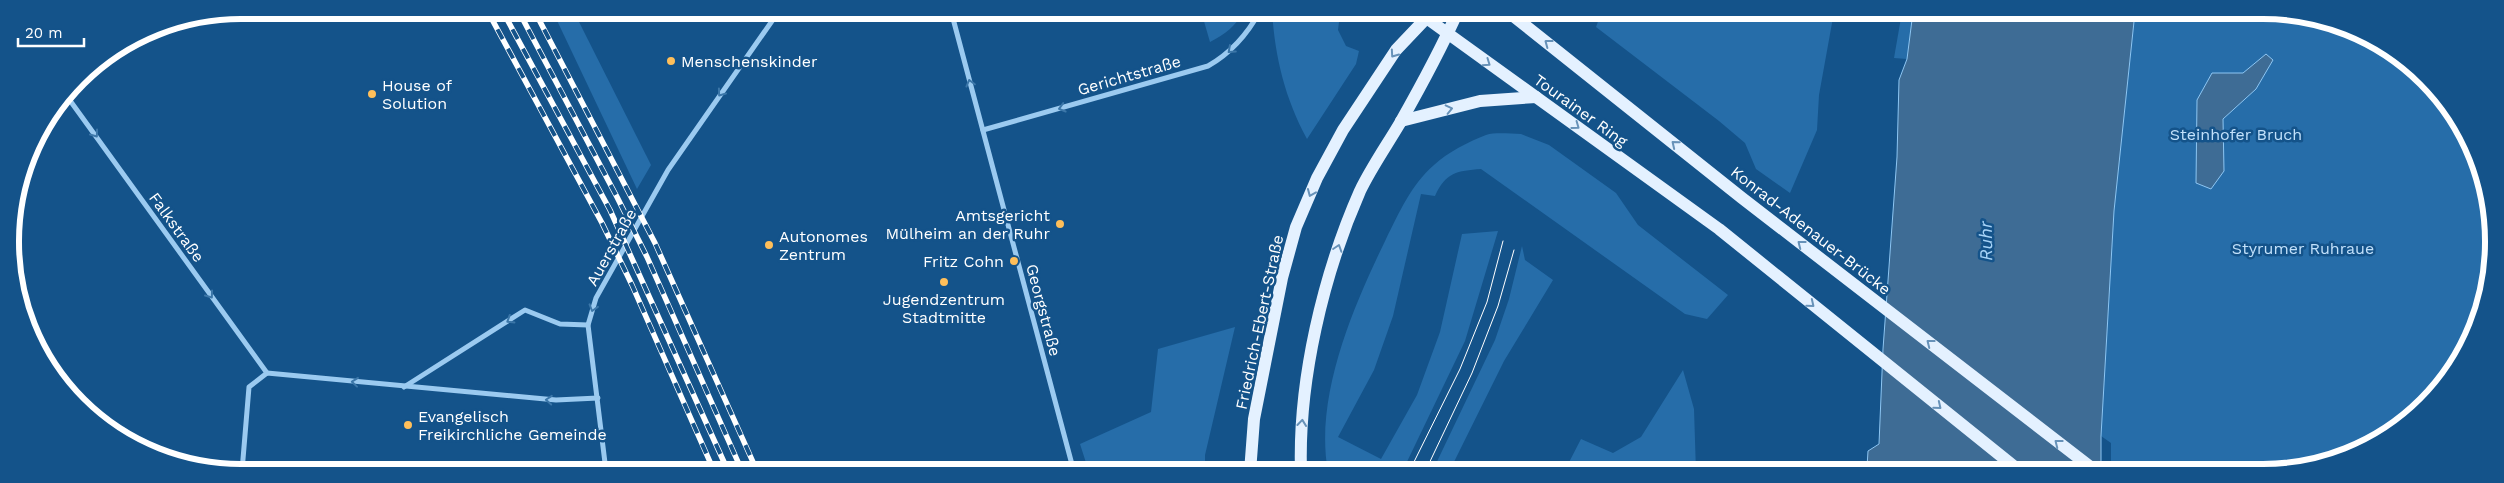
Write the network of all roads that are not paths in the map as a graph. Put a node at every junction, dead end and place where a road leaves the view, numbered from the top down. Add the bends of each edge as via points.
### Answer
1 (773, 19) edge
2 (953, 19) edge
3 (1254, 19) edge
4 (1424, 19) edge
5 (1434, 19) edge
6 (1455, 19) edge
7 (1517, 19) edge
8 (1448, 34) junction
9 (1536, 97) junction
10 (70, 100) edge
11 (1401, 121) junction
12 (983, 130) junction
13 (588, 325) junction
14 (267, 373) junction
15 (404, 387) junction
16 (598, 398) junction
17 (243, 464) edge
18 (605, 464) edge
19 (1072, 464) edge
20 (1251, 464) edge
21 (1301, 464) edge
22 (2011, 464) edge
23 (2087, 464) edge

1 -> 13 street, Auerstraße via 668,170 596,298
12 -> 2 street, Georgstraße
3 -> 12 street, Gerichtstraße via 1236,45 1208,66
4 -> 20 main road, Friedrich-Ebert-Straße via 1396,50 1343,130 1296,227 1282,278 1254,418
5 - 8 main road, Tourainer Ring
6 - 8 main road
23 -> 7 main road, Konrad-Adenauer-Brücke via 1742,198
8 -> 9 main road, Tourainer Ring
8 - 11 main road
11 -> 9 main road via 1480,101
9 -> 22 main road, Tourainer Ring via 1719,229
10 -> 14 street, Falkstraße
21 -> 11 main road via 1305,395 1323,294 1361,190
12 - 19 street, Georgstraße
13 -> 15 street via 560,324 525,310
13 - 16 street
15 -> 14 street
14 - 17 street via 249,387
16 -> 15 street via 556,400
16 - 18 street

